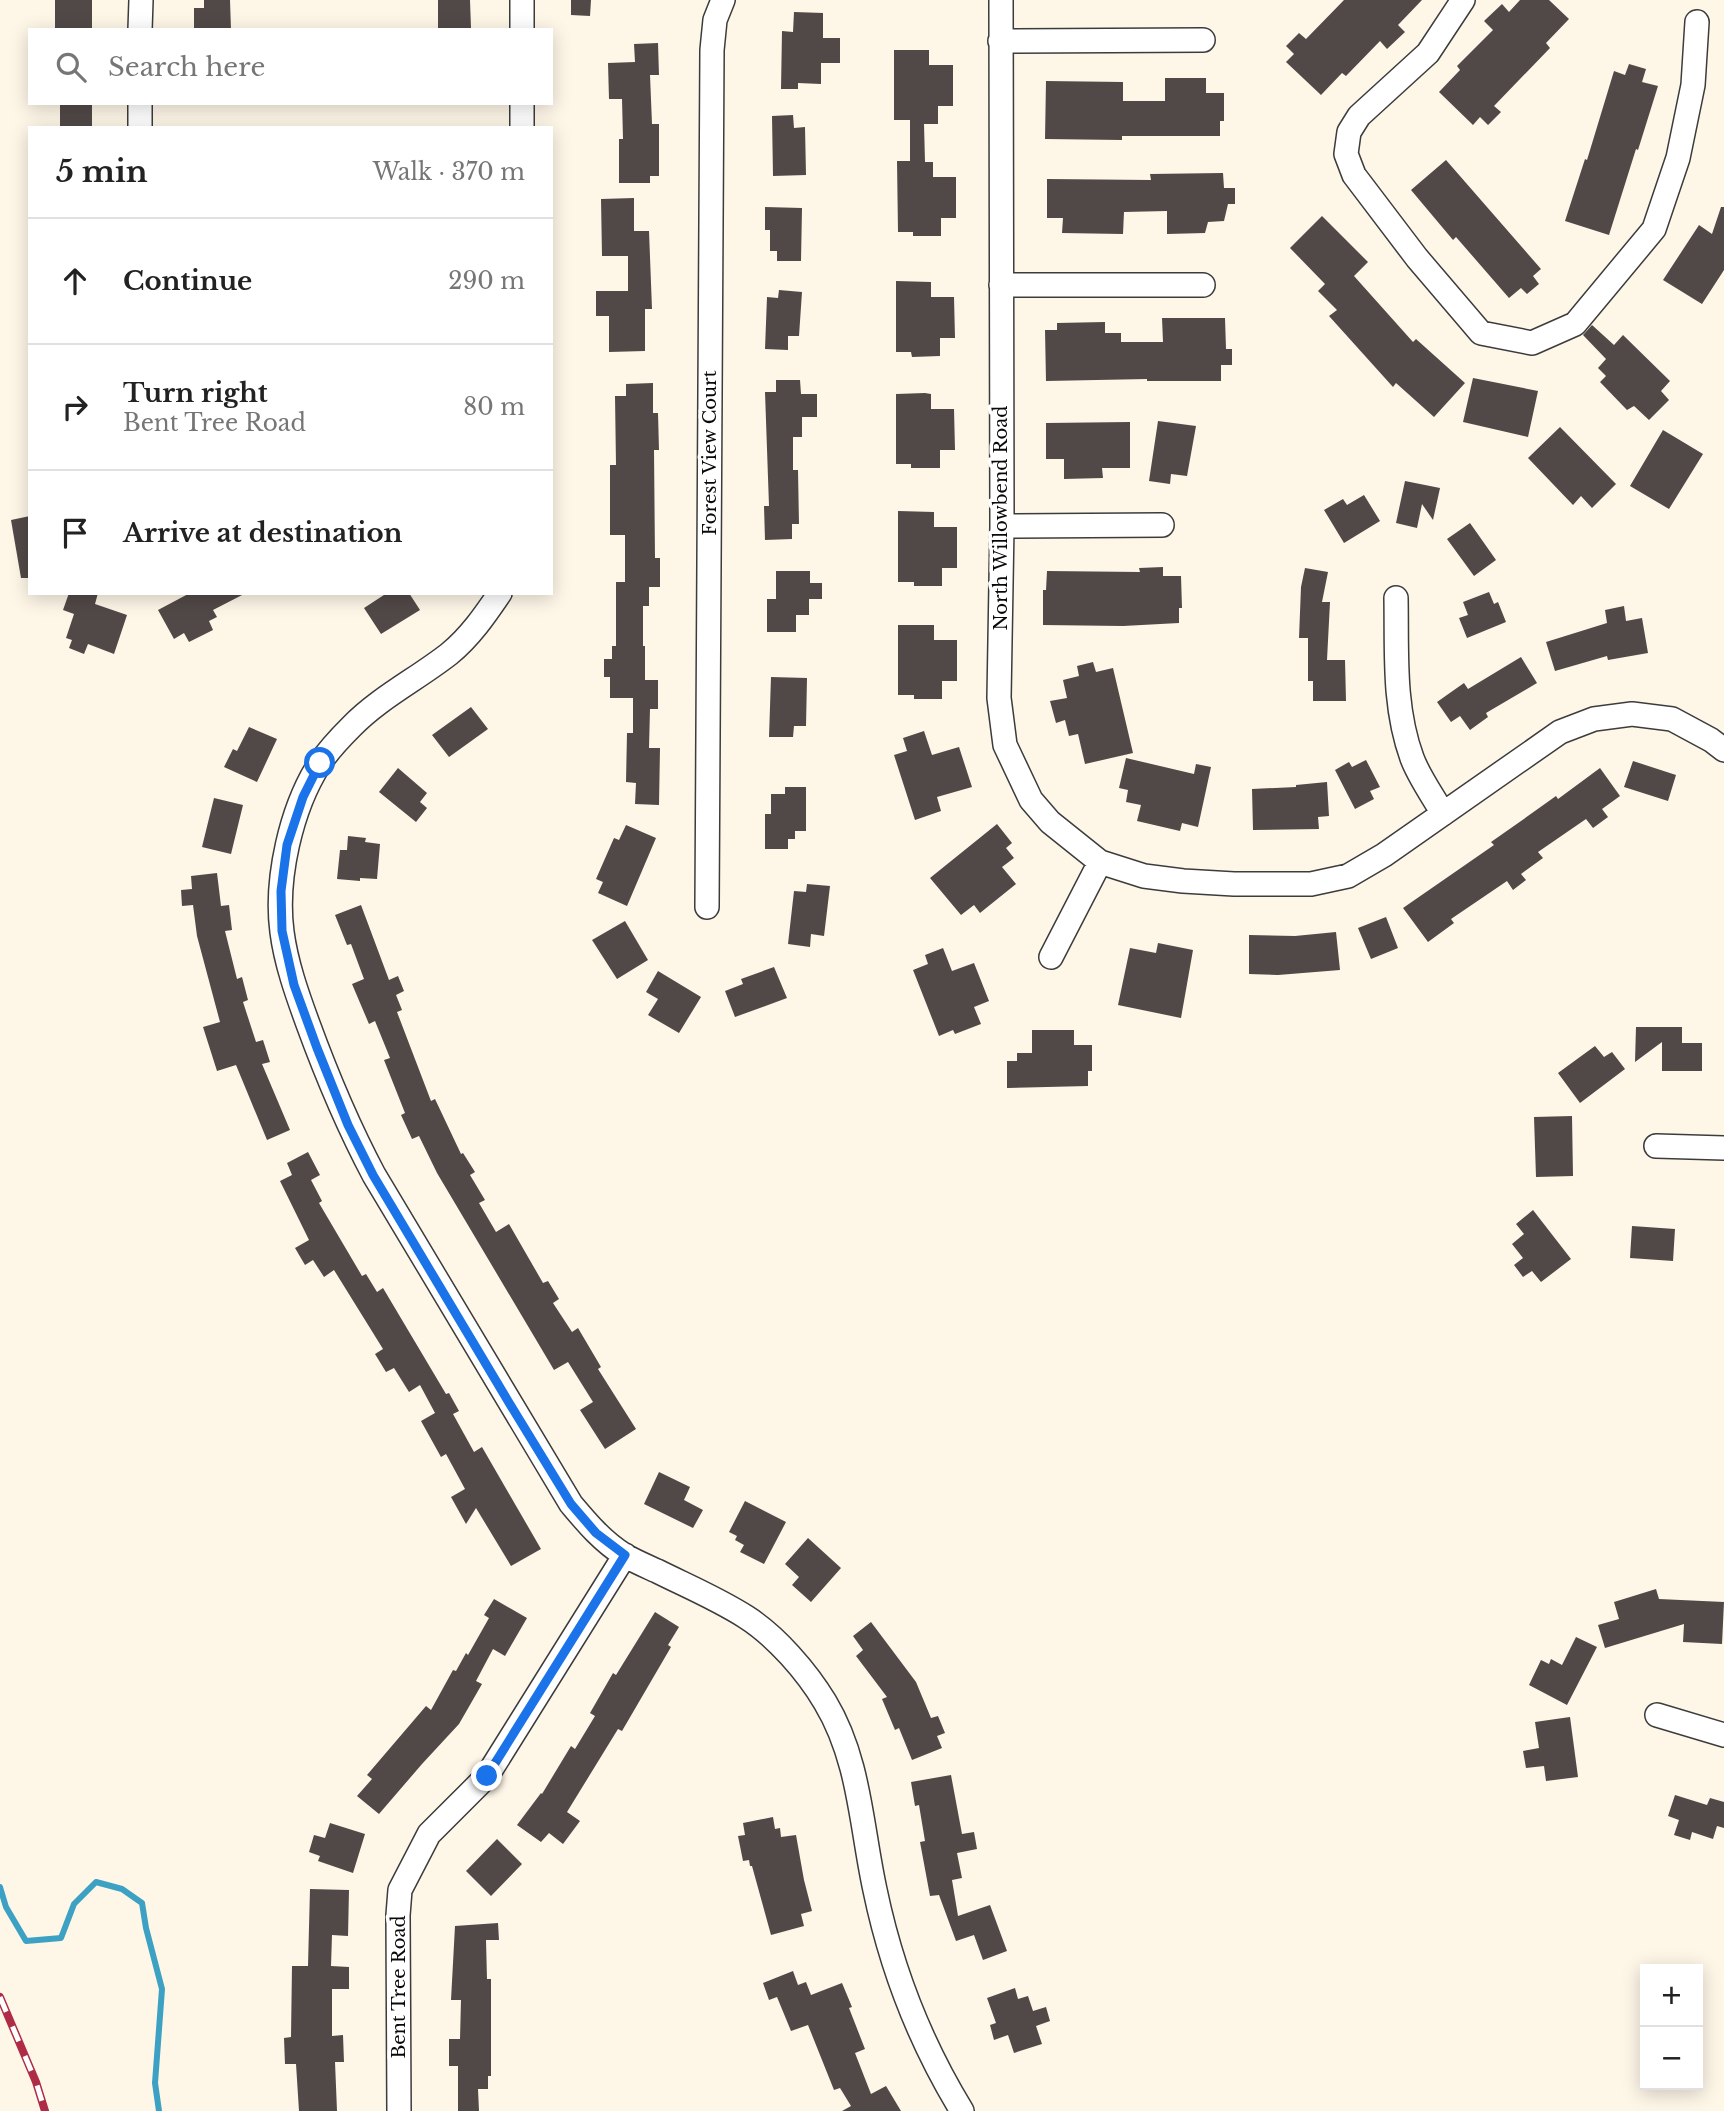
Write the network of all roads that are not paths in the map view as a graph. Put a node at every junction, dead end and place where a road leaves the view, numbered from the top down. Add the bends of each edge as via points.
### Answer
1 (141, 0) edge
2 (522, 0) edge
3 (723, 0) edge
4 (1000, 0) edge
5 (1463, 0) edge
6 (1697, 22) dead end
7 (141, 28) edge
8 (522, 28) edge
9 (1203, 40) dead end
10 (1000, 41) junction
11 (140, 105) edge
12 (522, 105) edge
13 (140, 126) edge
14 (522, 126) edge
15 (1001, 285) junction
16 (1203, 285) dead end
17 (1162, 525) dead end
18 (1002, 526) junction
19 (499, 595) edge
20 (1396, 598) dead end
21 (1724, 750) edge
22 (1443, 814) junction
23 (1100, 862) junction
24 (707, 907) dead end
25 (1051, 957) dead end
26 (1656, 1146) dead end
27 (1724, 1149) edge
28 (625, 1555) junction
29 (1657, 1715) dead end
30 (1724, 1735) edge
31 (399, 2111) edge
32 (962, 2111) edge

1 - 7 street
2 - 8 street
3 - 24 street, Forest View Court via 715,20 712,50
4 - 10 street, North Willowbend Road
5 - 6 street via 1428,53 1359,116 1349,132 1346,154 1354,175 1481,333 1532,343 1575,324 1654,229 1681,146 1693,85
9 - 10 street
10 - 15 street, North Willowbend Road
11 - 13 street
12 - 14 street
15 - 16 street
15 - 18 street, North Willowbend Road
17 - 18 street
18 - 23 street, North Willowbend Road via 999,698 1005,745 1031,800 1050,822
19 - 28 street via 450,653 352,726 320,763 287,845 282,931 294,985 317,1048 373,1175 571,1504 596,1533
20 - 22 street via 1397,695 1403,730 1413,760
21 - 22 street, North Willowbend Road via 1672,719 1632,714 1594,719 1560,732
22 - 23 street, North Willowbend Road via 1348,876 1311,884 1183,881 1144,876
23 - 25 street
26 - 27 street
28 - 31 street, Bent Tree Road via 487,1776 429,1833 400,1891
28 - 32 street via 749,1619 793,1658 826,1703 848,1752 859,1793 875,1891 901,1986 942,2079
29 - 30 street

